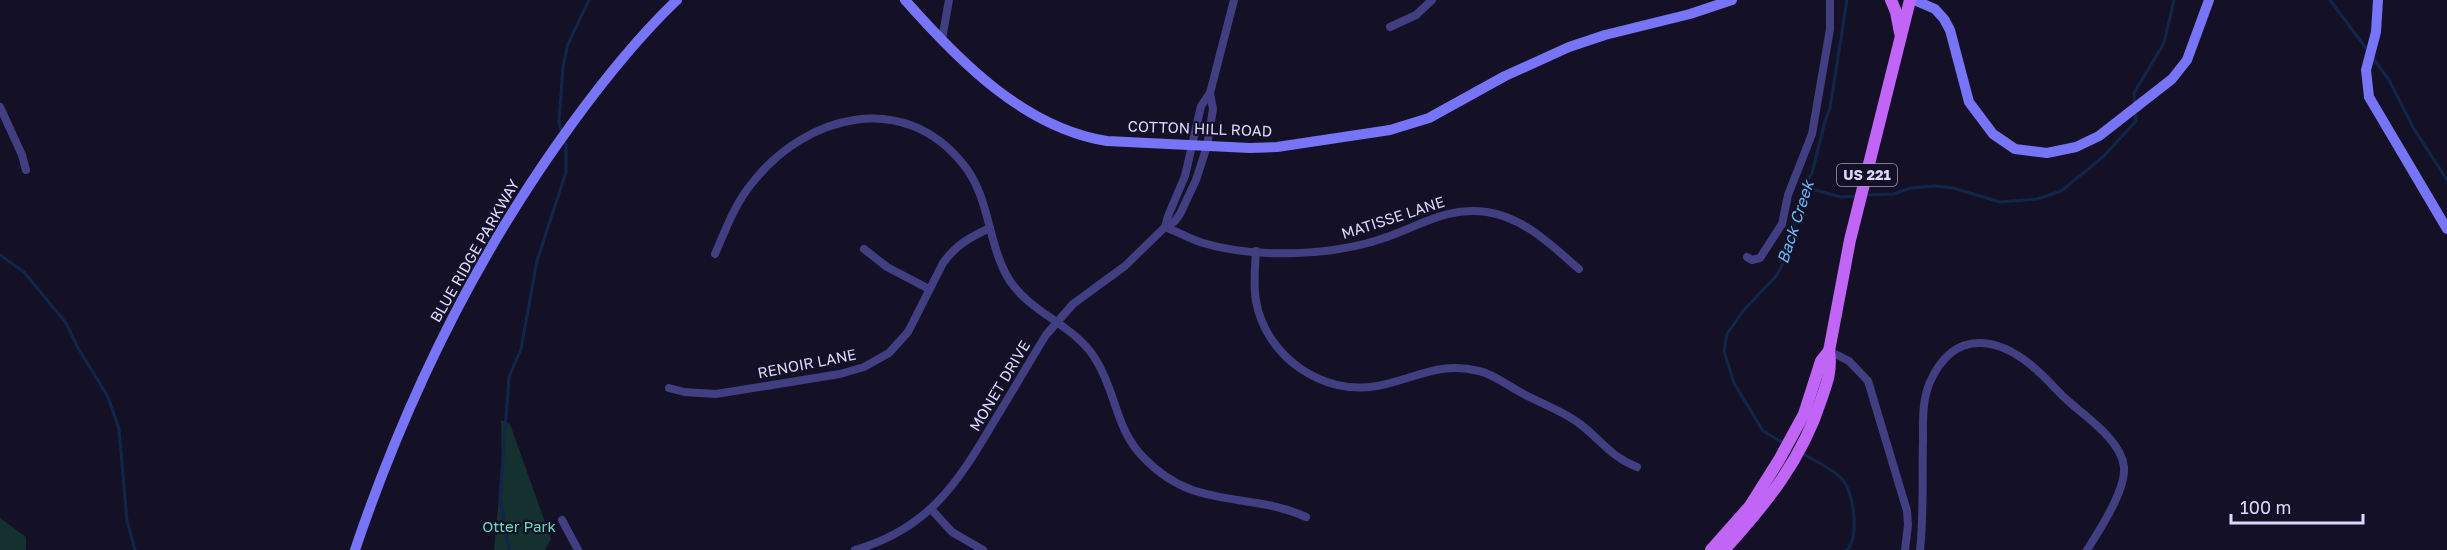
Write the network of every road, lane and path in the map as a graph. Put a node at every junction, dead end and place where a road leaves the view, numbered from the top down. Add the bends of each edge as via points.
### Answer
1 (677, 0) edge
2 (905, 0) edge
3 (949, 0) edge
4 (1234, 0) edge
5 (1432, 0) edge
6 (1732, 0) edge
7 (1830, 0) edge
8 (1891, 0) edge
9 (1912, 0) edge
10 (2209, 0) edge
11 (2378, 0) edge
12 (1390, 27) dead end
13 (942, 39) junction
14 (1901, 40) junction
15 (1210, 93) junction
16 (0, 107) edge
17 (1191, 146) junction
18 (1207, 146) junction
19 (26, 170) dead end
20 (1165, 227) junction
21 (990, 228) junction
22 (2447, 229) edge
23 (864, 249) dead end
24 (1256, 251) junction
25 (715, 254) dead end
26 (1747, 257) dead end
27 (1579, 269) dead end
28 (929, 289) junction
29 (1057, 320) junction
30 (1829, 351) junction
31 (1824, 371) junction
32 (669, 388) dead end
33 (1637, 467) dead end
34 (931, 508) junction
35 (1306, 517) dead end
36 (562, 520) dead end
37 (355, 550) edge
38 (578, 550) edge
39 (855, 550) edge
40 (983, 550) edge
41 (1711, 550) edge
42 (1724, 550) edge
43 (1905, 550) edge
44 (1920, 550) edge
45 (2087, 550) edge

1 - 37 street, BLUE RIDGE PARKWAY via 596,91 507,219 414,396
2 - 13 street, COTTON HILL ROAD
3 - 13 street
4 - 15 street, MONET DRIVE
5 - 12 street via 1416,15
6 - 18 street, COTTON HILL ROAD via 1569,47 1410,125 1277,147
7 - 26 street via 1830,29 1812,134 1788,195 1780,228 1760,258
8 - 14 main road
9 - 10 street via 1935,9 1944,19 1969,102 1993,134 2015,149 2047,153 2076,147 2099,136 2172,79 2190,52
9 - 14 main road, US 221
11 - 22 street via 2376,32 2366,70 2369,97
13 - 17 street, COTTON HILL ROAD via 985,79 1060,129 1107,141
14 - 30 main road, US 221 via 1850,240
15 - 17 street, MONET DRIVE via 1201,106
15 - 18 street, MONET DRIVE via 1214,109
16 - 19 street
17 - 18 street, COTTON HILL ROAD
17 - 20 street, MONET DRIVE via 1185,176
18 - 20 street, MONET DRIVE via 1188,198 1174,222
20 - 24 street, MATISSE LANE via 1205,244
20 - 29 street, MONET DRIVE via 1125,266
21 - 25 street via 973,178 953,153 938,140 910,126 865,118 817,129 772,162 741,199
21 - 28 street, RENOIR LANE via 950,252
21 - 29 street via 1010,280 1029,301
23 - 28 street
24 - 27 street, MATISSE LANE via 1345,248 1388,237 1437,216 1472,211 1520,223
24 - 33 street via 1255,288 1265,328 1282,353 1306,372 1335,384 1363,387 1434,369 1482,371 1572,418 1613,455
28 - 32 street, RENOIR LANE via 899,343 864,367 716,394
29 - 34 street, MONET DRIVE via 968,466
29 - 35 street via 1096,359 1122,428 1156,470 1203,495 1274,505
30 - 31 main road, US 221 via 1821,361
30 - 43 street via 1850,361 1868,381 1907,511
31 - 41 main road, US 221 via 1779,460 1750,506
31 - 42 main road, US 221 via 1814,422 1791,468 1765,505
34 - 39 street, MONET DRIVE via 898,532
34 - 40 street via 952,532
36 - 38 street
44 - 45 street via 1927,390 1949,353 1974,342 1997,346 2023,358 2117,450 2124,476

